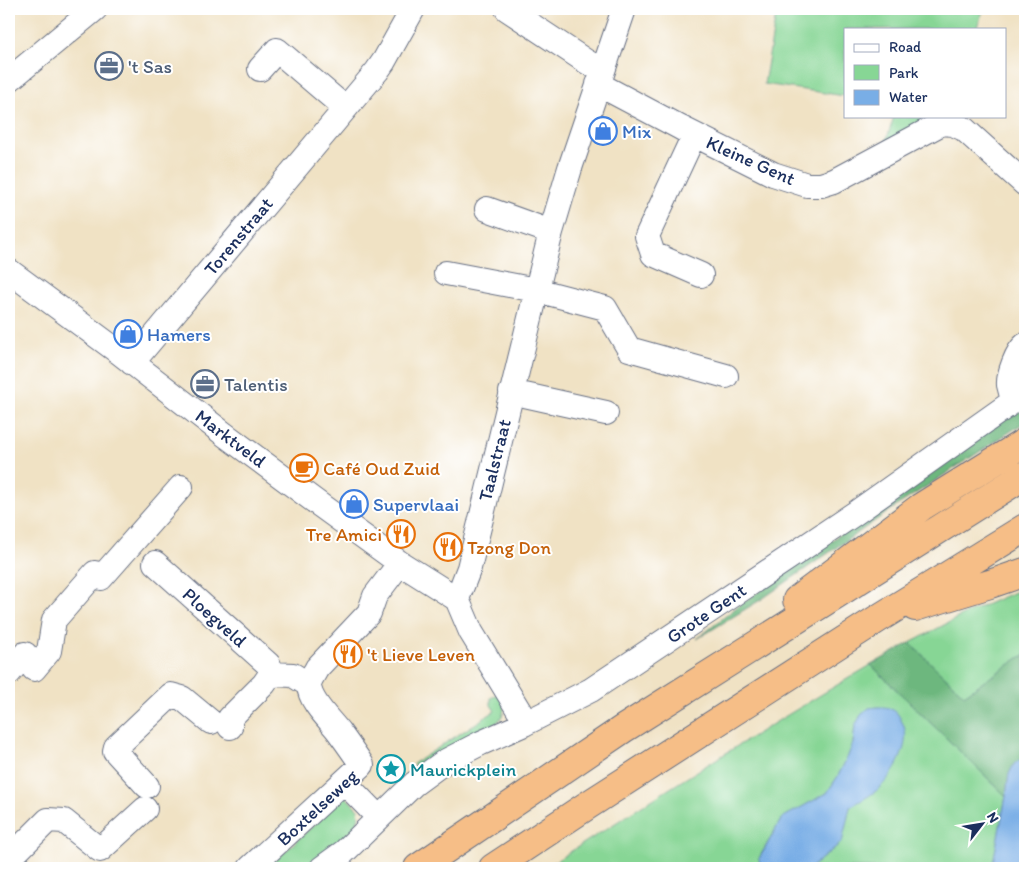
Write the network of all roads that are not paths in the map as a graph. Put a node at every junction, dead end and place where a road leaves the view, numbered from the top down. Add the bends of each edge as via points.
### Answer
1 (96, 9) edge
2 (413, 9) edge
3 (507, 9) edge
4 (624, 9) edge
5 (260, 69) dead end
6 (600, 78) junction
7 (9, 80) edge
8 (345, 108) junction
9 (943, 120) edge
10 (694, 134) junction
11 (1025, 184) edge
12 (486, 210) dead end
13 (551, 232) junction
14 (9, 271) edge
15 (446, 273) dead end
16 (701, 275) dead end
17 (536, 290) junction
18 (1025, 345) edge
19 (132, 363) junction
20 (726, 376) dead end
21 (511, 392) junction
22 (1020, 397) edge
23 (606, 413) dead end
24 (1025, 442) edge
25 (1025, 475) edge
26 (181, 487) dead end
27 (1025, 528) edge
28 (400, 562) junction
29 (155, 563) dead end
30 (1025, 572) edge
31 (458, 599) junction
32 (879, 618) junction
33 (9, 673) edge
34 (271, 674) junction
35 (309, 685) junction
36 (524, 724) junction
37 (623, 729) junction
38 (344, 782) junction
39 (379, 818) junction
40 (9, 859) edge
41 (250, 868) edge
42 (322, 868) edge
43 (418, 868) edge
44 (493, 868) edge

1 - 7 street
2 - 8 street, Torenstraat via 384,62
3 - 6 street, Kleine Gent via 586,62
4 - 6 street, Taalstraat
5 - 8 street via 277,50
6 - 10 street, Kleine Gent
6 - 13 street, Taalstraat
8 - 19 street, Torenstraat
9 - 10 street, Kleine Gent via 820,185 773,174
9 - 11 street, Kleine Gent via 964,129
10 - 16 street, Kleine Gent via 646,236 653,254
12 - 13 street
13 - 17 street, Taalstraat
14 - 19 street, Marktveld
15 - 17 street
17 - 20 street via 605,308 629,350
17 - 21 street, Taalstraat
18 - 22 street via 1013,364 1009,383
19 - 28 street, Marktveld
21 - 23 street
21 - 31 street, Taalstraat
22 - 36 street, Grote Gent via 854,514 591,690
24 - 37 highway via 921,507
25 - 37 highway
26 - 33 street via 101,578 95,573 54,620 49,651
27 - 32 highway
28 - 31 street, Marktveld
28 - 35 street via 375,596 369,613 317,668
29 - 34 street, Ploegveld via 269,665
30 - 32 highway
31 - 36 street via 471,632
32 - 44 highway
34 - 35 street via 293,675
34 - 40 street via 230,718 220,724 182,698 171,695 116,747 115,751 146,798 100,850 64,821 48,820
35 - 38 street, Boxtelseweg via 315,703 362,765
36 - 39 street, Grote Gent via 444,762 414,784
37 - 43 highway
38 - 39 street
38 - 41 street, Boxtelseweg
39 - 42 street

